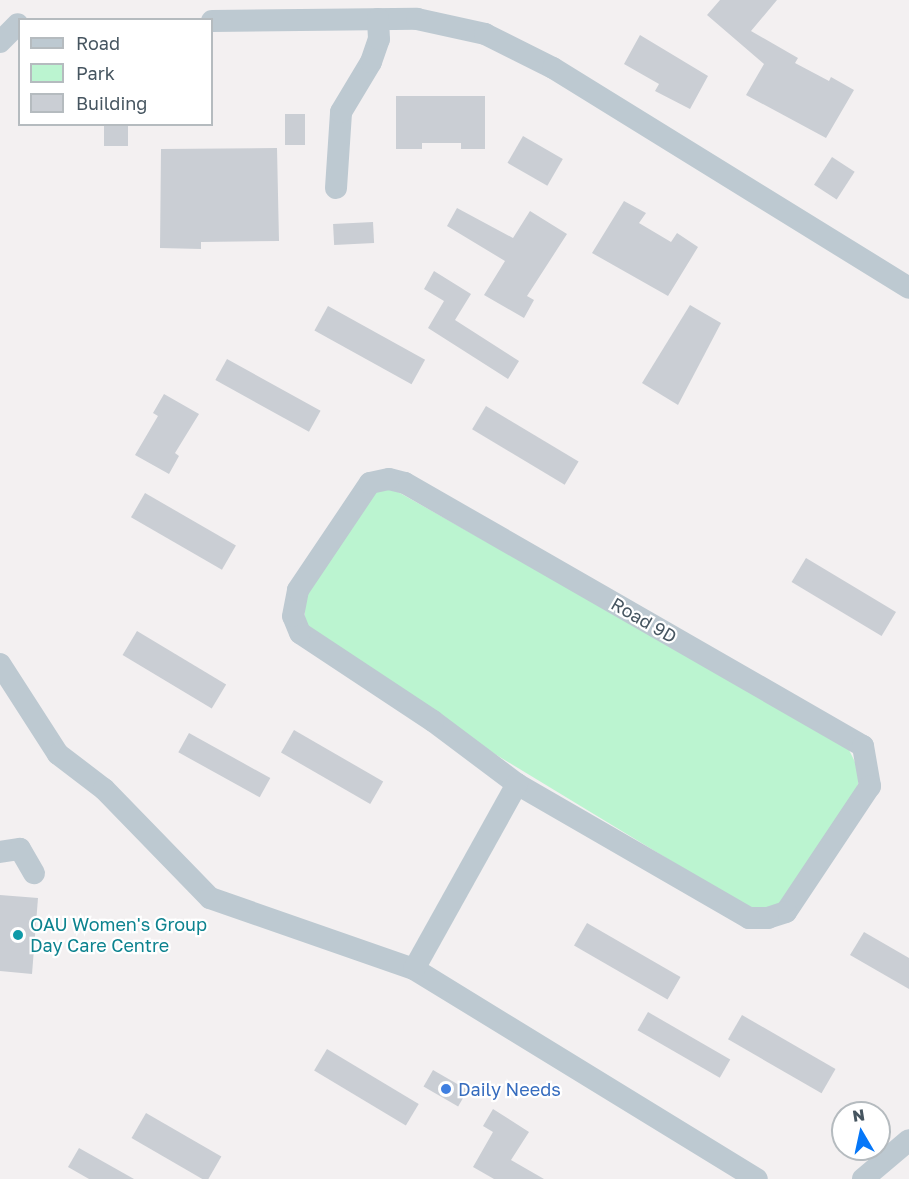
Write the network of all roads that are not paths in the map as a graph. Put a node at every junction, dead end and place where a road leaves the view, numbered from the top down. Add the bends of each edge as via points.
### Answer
1 (378, 19) junction
2 (213, 21) edge
3 (12, 28) edge
4 (0, 42) edge
5 (336, 188) dead end
6 (909, 288) edge
7 (0, 664) edge
8 (518, 784) junction
9 (0, 852) edge
10 (34, 873) dead end
11 (414, 969) junction
12 (909, 1140) edge
13 (758, 1179) edge
14 (863, 1179) edge

1 - 2 street
1 - 5 street via 379,39 371,62 341,112
1 - 6 street via 417,19 484,34 553,68
3 - 4 street
7 - 11 street via 58,754 104,789 210,898
8 - 8 street, Road 9D via 433,721 300,633 293,616 298,590 369,483 389,479 405,483 863,746 870,786 786,912 749,918
8 - 11 street
9 - 10 street via 20,849
11 - 13 street
12 - 14 street

